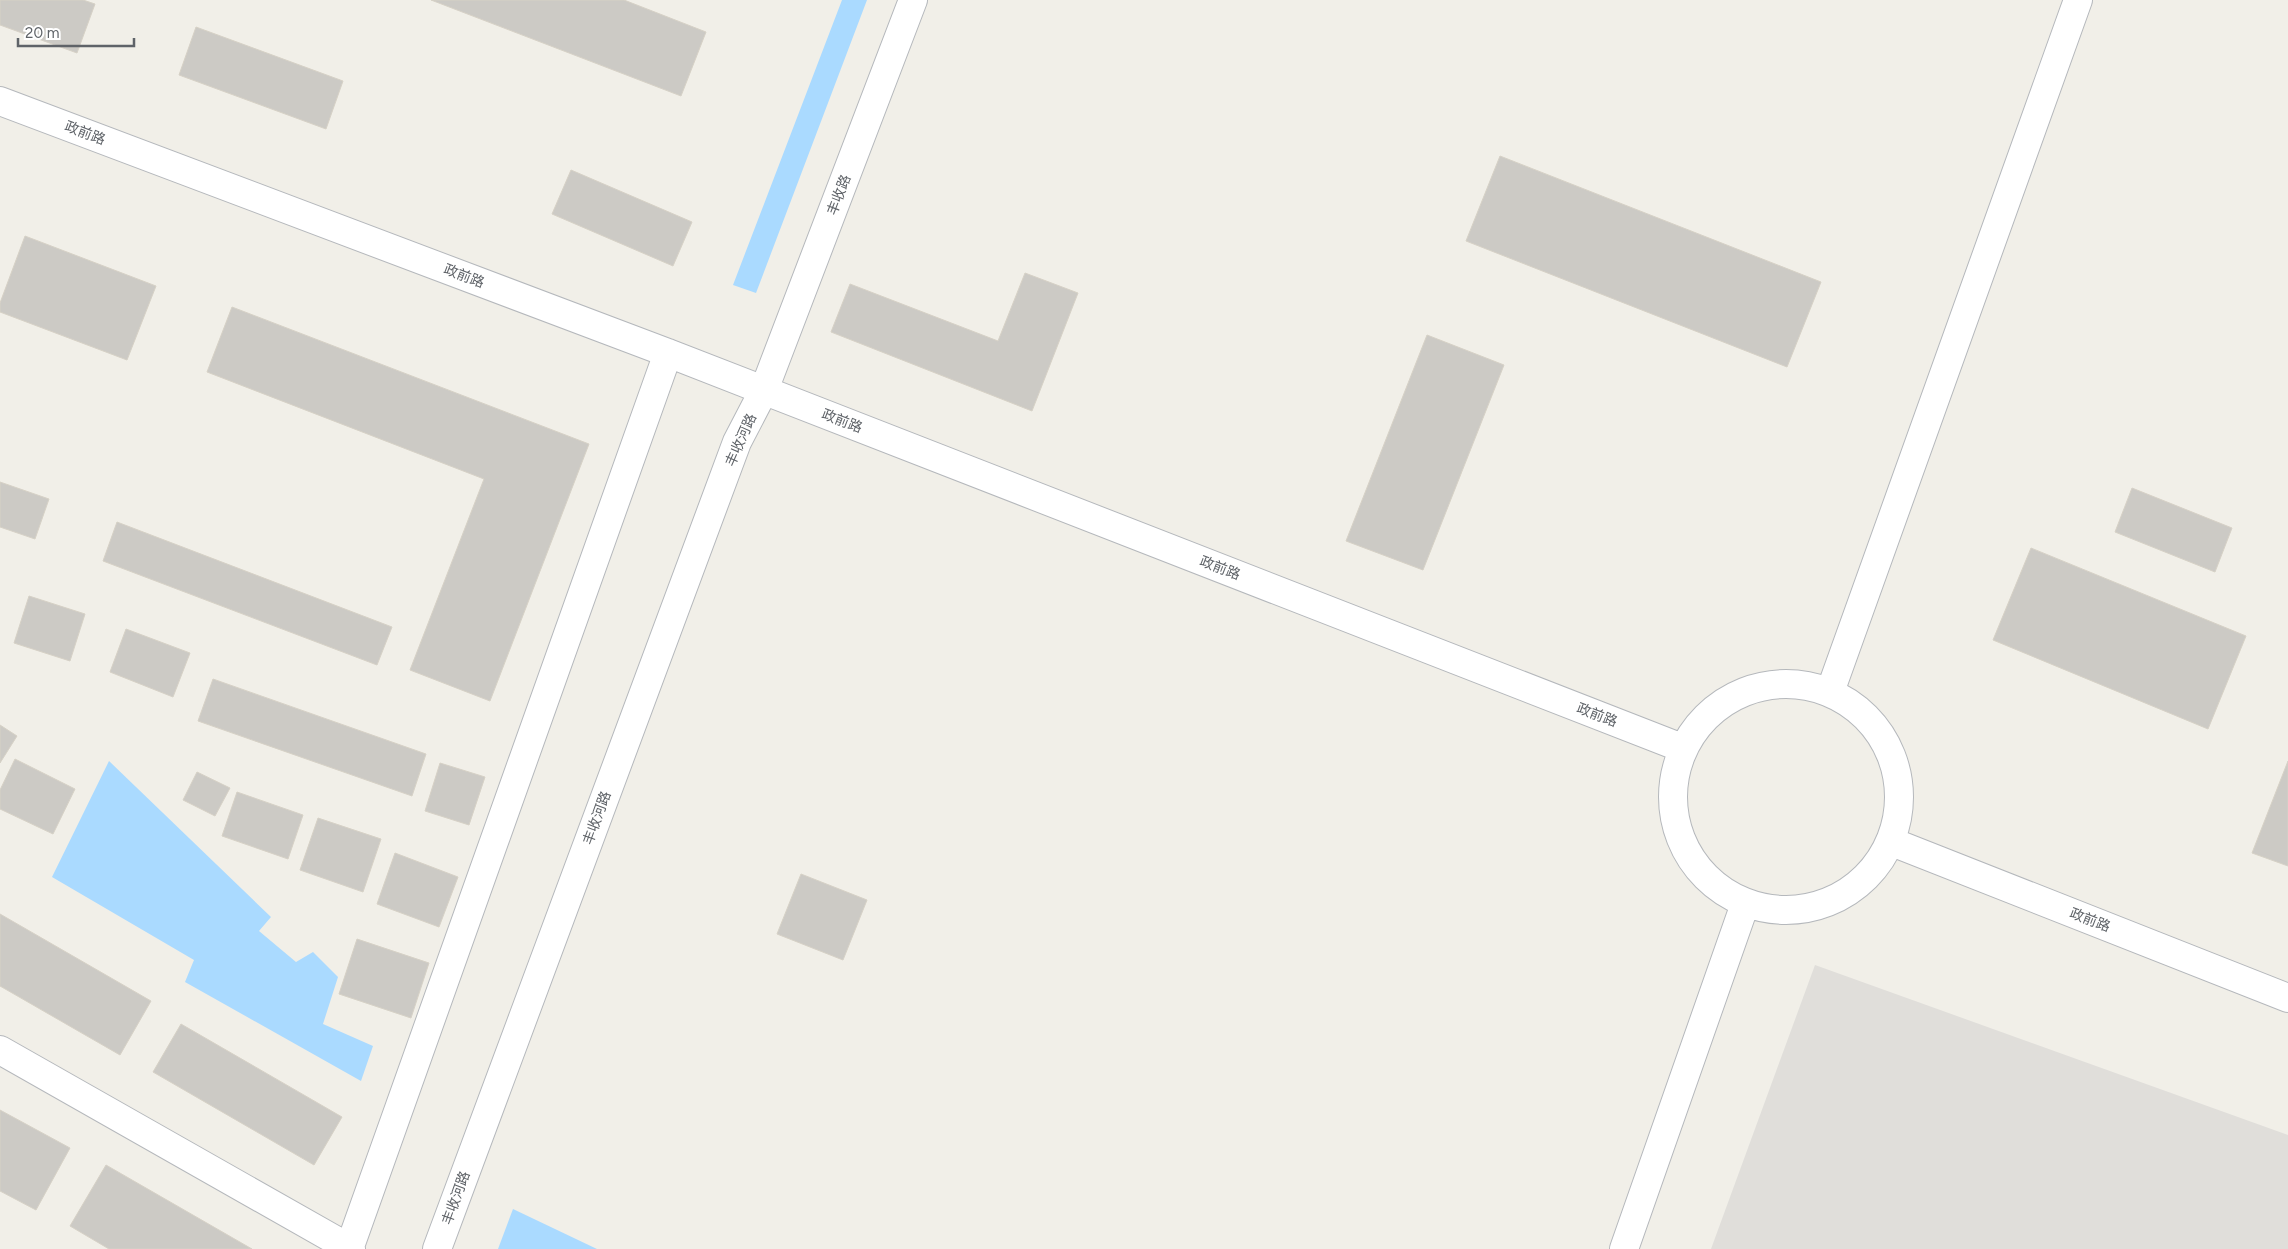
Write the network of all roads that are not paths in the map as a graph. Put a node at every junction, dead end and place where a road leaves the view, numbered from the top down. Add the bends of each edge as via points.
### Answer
1 (913, 0) edge
2 (2078, 0) edge
3 (0, 101) edge
4 (668, 353) junction
5 (764, 390) junction
6 (1830, 692) junction
7 (1682, 748) junction
8 (1892, 842) junction
9 (1745, 904) junction
10 (2288, 998) edge
11 (0, 1050) edge
12 (350, 1249) edge
13 (437, 1249) edge
14 (1624, 1249) edge

1 - 5 street, 丰收路
2 - 6 street
3 - 4 street, 政前路
4 - 5 street, 政前路
4 - 12 street
5 - 7 street, 政前路
5 - 13 street, 丰收河路 via 737,442
6 - 7 street via 1787,683 1745,691 1707,713
6 - 8 street via 1867,717 1892,754 1901,798
7 - 9 street via 1671,794 1679,840 1706,879
8 - 9 street via 1868,878 1831,902 1788,912
8 - 10 street, 政前路
9 - 14 street
11 - 12 street

